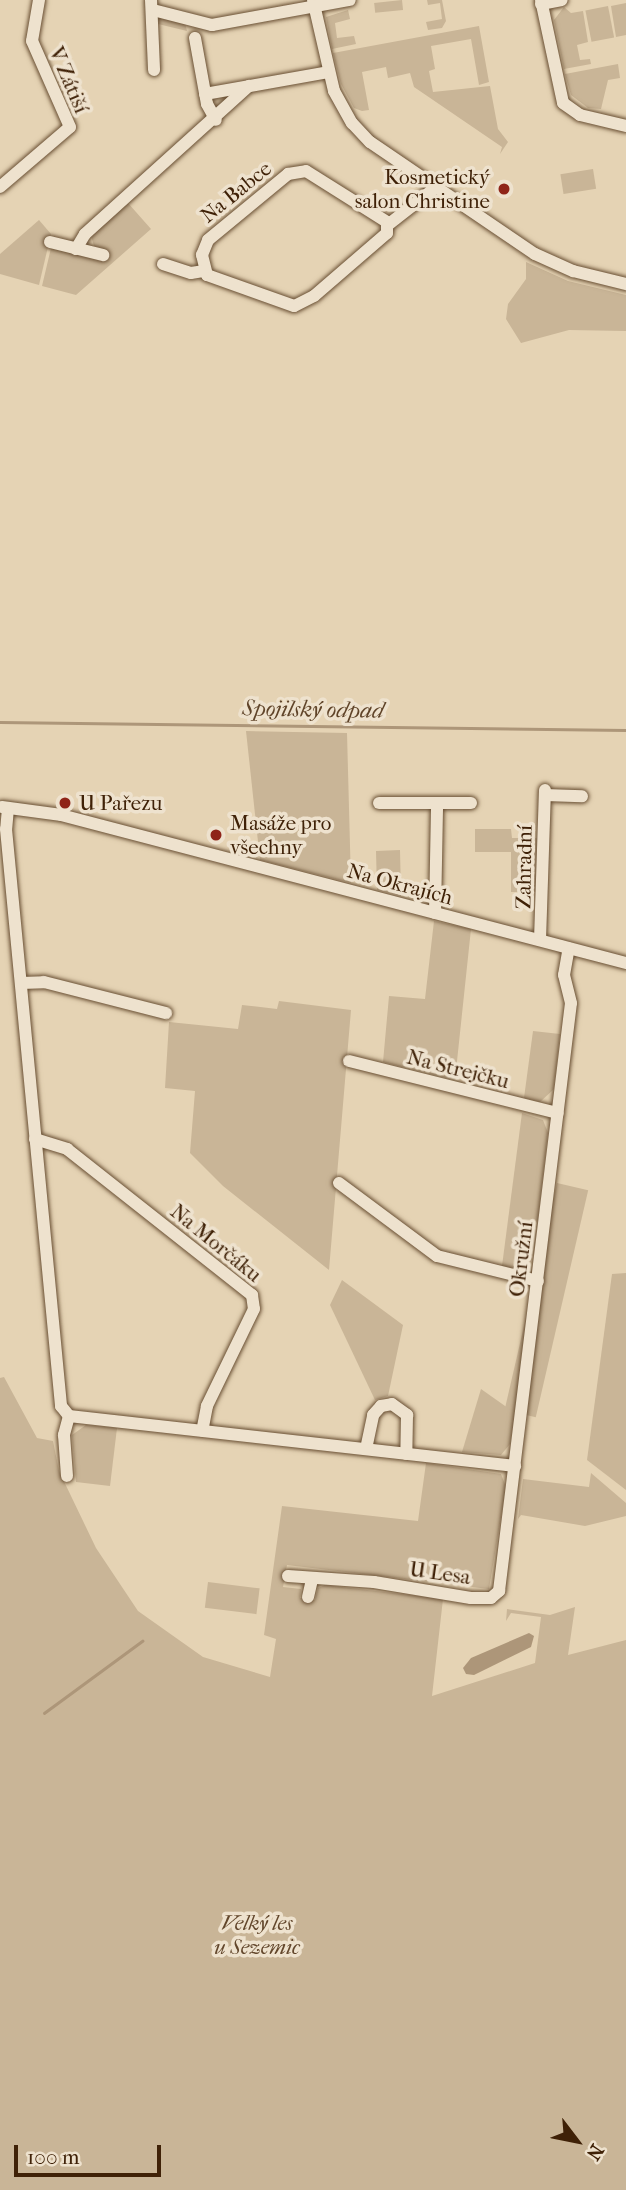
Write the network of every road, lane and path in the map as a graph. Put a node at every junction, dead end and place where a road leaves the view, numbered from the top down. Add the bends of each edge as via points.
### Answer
1 (39, 0) edge
2 (350, 0) edge
3 (562, 0) edge
4 (541, 2) edge
5 (314, 4) edge
6 (152, 5) edge
7 (195, 38) dead end
8 (154, 70) dead end
9 (328, 72) junction
10 (249, 86) junction
11 (205, 94) junction
12 (216, 120) junction
13 (626, 126) edge
14 (0, 187) edge
15 (435, 187) junction
16 (389, 224) junction
17 (50, 242) dead end
18 (76, 249) junction
19 (103, 255) dead end
20 (163, 264) dead end
21 (204, 271) junction
22 (626, 284) edge
23 (582, 796) dead end
24 (379, 803) dead end
25 (471, 803) dead end
26 (437, 804) junction
27 (4, 807) edge
28 (435, 912) junction
29 (540, 940) junction
30 (569, 948) junction
31 (626, 963) edge
32 (21, 983) junction
33 (166, 1013) dead end
34 (349, 1061) dead end
35 (558, 1113) junction
36 (35, 1139) junction
37 (340, 1183) dead end
38 (538, 1281) junction
39 (69, 1416) junction
40 (202, 1431) junction
41 (366, 1449) junction
42 (406, 1454) junction
43 (516, 1466) junction
44 (68, 1476) dead end
45 (288, 1576) dead end
46 (312, 1579) junction
47 (309, 1597) dead end

1 - 14 street, V Zátiší via 32,41 70,127
2 - 5 street
3 - 4 street
4 - 13 street via 564,103 580,115
5 - 6 street via 212,26
5 - 9 street
6 - 8 street
7 - 11 street
9 - 10 street
9 - 15 street via 339,102 360,132
10 - 11 street
10 - 12 street
11 - 12 street
12 - 18 street via 85,234
15 - 16 street
15 - 22 street via 547,260
16 - 21 street via 384,236 314,296 294,306 217,282
16 - 21 street, Na Babce via 319,176 295,172 208,240 203,250
17 - 18 street
18 - 19 street
20 - 21 street via 191,273
23 - 29 street, Zahradní via 545,793
24 - 26 street
25 - 26 street
26 - 28 street
27 - 28 street, Na Okrajích via 61,816
27 - 32 street
28 - 29 street, Na Okrajích
29 - 30 street, Na Okrajích
30 - 31 street, Na Okrajích
30 - 35 street, Okružní via 565,975 571,1003
32 - 33 street via 44,982
32 - 36 street
34 - 35 street, Na Strejčku
35 - 38 street, Okružní
36 - 39 street via 61,1406
36 - 40 street, Na Morčáku via 67,1149 252,1295 254,1309 207,1406
37 - 38 street via 438,1256
38 - 43 street, Okružní
39 - 40 street
39 - 44 street via 64,1435
40 - 41 street
41 - 42 street
41 - 42 street via 373,1415 381,1406 392,1404 407,1415
42 - 43 street
43 - 46 street, U Lesa via 512,1518 501,1586 495,1597 438,1594 330,1577
45 - 46 street, U Lesa
46 - 47 street

